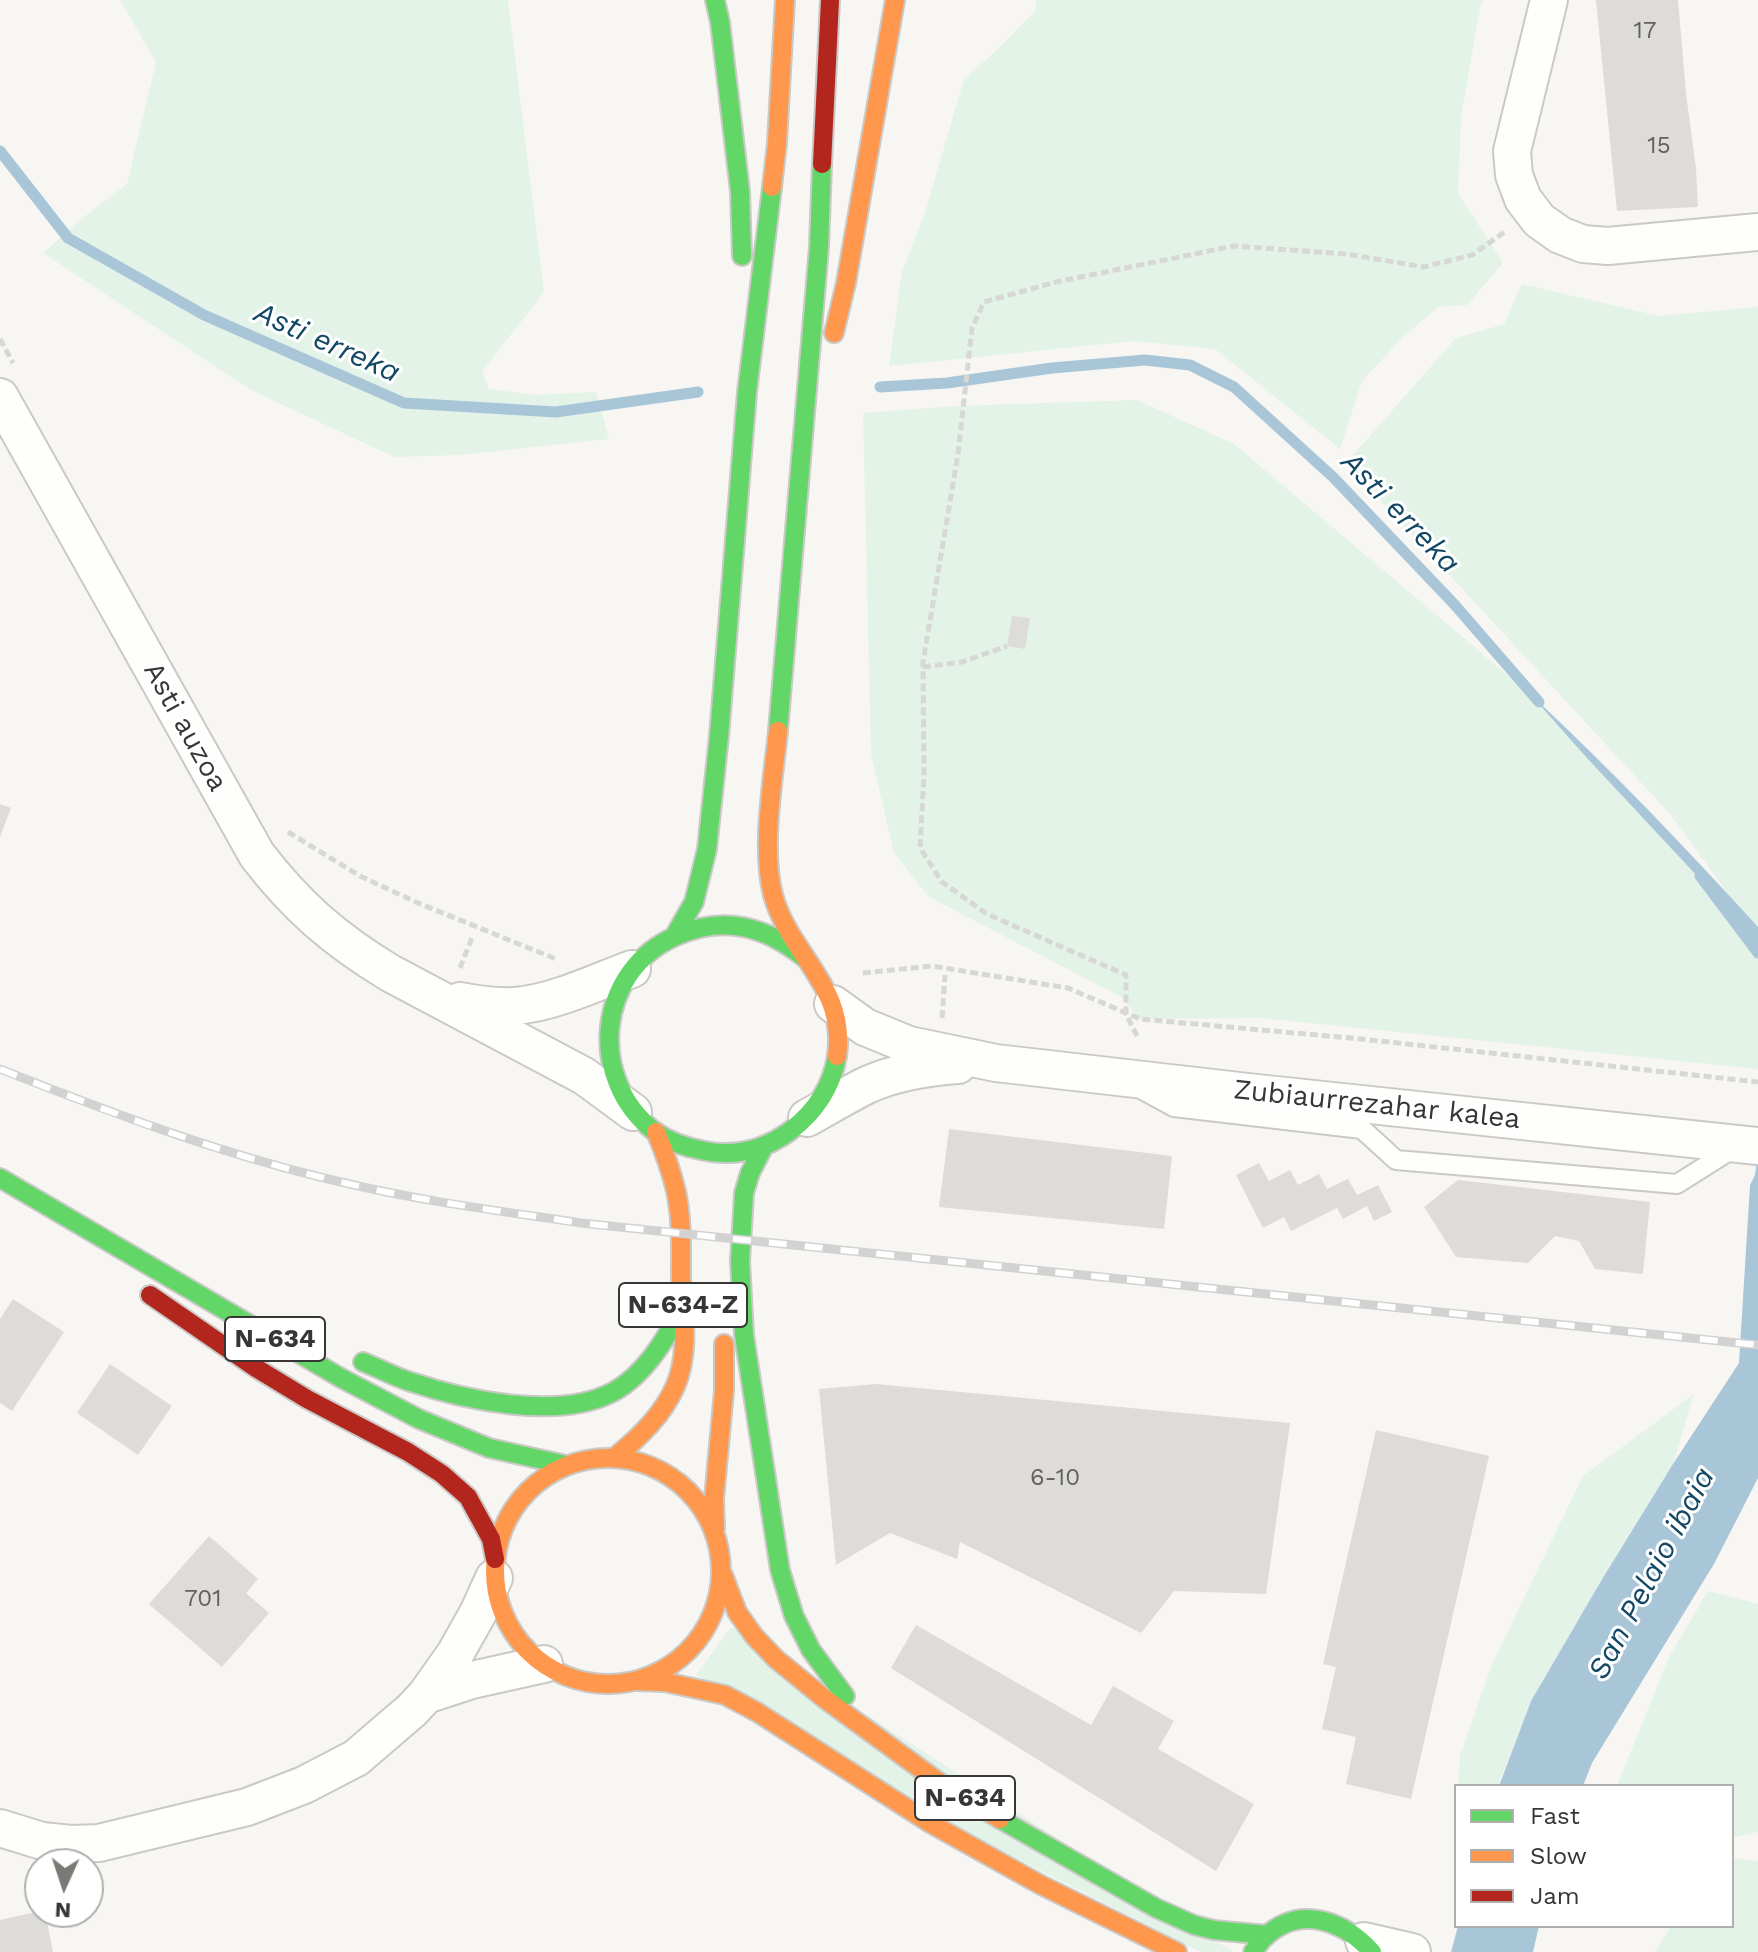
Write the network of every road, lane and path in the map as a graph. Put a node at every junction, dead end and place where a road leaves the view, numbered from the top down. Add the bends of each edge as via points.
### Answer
1 (715, 0) edge
2 (785, 0) edge
3 (830, 0) edge
4 (1549, 0) edge
5 (896, 3) edge
6 (814, 29) dead end
7 (826, 58) junction
8 (1508, 230) dead end
9 (1758, 232) edge
10 (0, 339) edge
11 (10, 385) edge
12 (747, 392) junction
13 (800, 475) junction
14 (1007, 646) dead end
15 (923, 667) junction
16 (285, 831) dead end
17 (473, 935) dead end
18 (675, 935) junction
19 (805, 958) junction
20 (556, 959) dead end
21 (632, 969) junction
22 (855, 974) dead end
23 (945, 975) dead end
24 (447, 984) junction
25 (833, 1004) junction
26 (1126, 1014) junction
27 (942, 1019) dead end
28 (1140, 1019) junction
29 (996, 1063) junction
30 (1121, 1078) junction
31 (1758, 1082) edge
32 (807, 1118) junction
33 (645, 1122) junction
34 (1749, 1145) edge
35 (764, 1146) junction
36 (0, 1178) edge
37 (0, 1185) edge
38 (744, 1193) junction
39 (78, 1244) dead end
40 (724, 1284) dead end
41 (138, 1287) dead end
42 (683, 1308) junction
43 (248, 1323) junction
44 (724, 1325) dead end
45 (299, 1333) dead end
46 (351, 1357) dead end
47 (615, 1457) junction
48 (566, 1465) junction
49 (715, 1529) junction
50 (494, 1568) junction
51 (723, 1575) junction
52 (544, 1664) junction
53 (636, 1681) junction
54 (426, 1695) junction
55 (873, 1733) junction
56 (0, 1828) edge
57 (1041, 1885) junction
58 (1267, 1935) junction
59 (1368, 1946) edge
60 (1137, 1952) edge
61 (1177, 1952) edge
62 (1253, 1952) edge
63 (1412, 1952) edge

1 - 12 highway via 740,191
2 - 12 highway via 777,143
3 - 7 highway
4 - 9 street via 1512,151 1523,199 1539,220 1583,244 1608,246
5 - 13 highway via 846,283
6 - 7 lane
7 - 13 highway via 819,247
8 - 15 path via 1472,255 1424,267 1346,254 1234,246 984,302 972,328 958,454
10 - 11 path
11 - 24 street, Asti auzoa via 257,855 280,885 335,937 390,973
12 - 18 highway via 707,849 694,902
13 - 19 highway via 767,854 768,879 779,913
14 - 15 path via 962,662
15 - 26 path via 920,848 942,882 987,914 1126,975
16 - 20 path via 360,876
17 - 24 path
18 - 19 highway via 708,925 744,926 777,937
18 - 21 highway
19 - 25 highway
21 - 24 street, Asti auzoa via 523,1005 482,1005
21 - 33 highway via 616,996 609,1057 618,1087
22 - 26 path via 932,966 1068,988
23 - 27 path
24 - 33 street, Asti auzoa
25 - 29 street, Zubiaurrezahar kalea via 865,1027 909,1045
25 - 32 highway via 838,1052 822,1098
26 - 28 path
26 - 28 path via 1137,1036
28 - 31 path
29 - 30 street, Zubiaurrezahar kalea
29 - 32 street, Zubiaurrezahar kalea via 899,1074
30 - 34 street, Zubiaurrezahar kalea
30 - 34 lane via 1174,1107 1362,1129 1396,1160 1677,1184
32 - 35 highway
33 - 35 highway via 689,1149 727,1154
33 - 42 highway, N-634-Z via 673,1179 678,1202
35 - 38 highway
36 - 43 highway, N-634
37 - 39 highway
38 - 40 highway, N-634-Z
38 - 55 highway via 744,1335 780,1570 811,1650
41 - 50 highway, N-634 via 256,1368 442,1474 468,1497 491,1539
42 - 46 highway via 657,1353 614,1392 555,1406 473,1398 408,1381
42 - 47 highway, N-634-Z via 679,1377 666,1404
43 - 45 highway
43 - 48 highway, N-634 via 419,1419 489,1448
44 - 49 highway, N-634-Z
47 - 48 highway, N-634
47 - 49 highway, N-634 via 647,1463 675,1478 699,1501
48 - 50 highway, N-634 via 539,1480 517,1502 502,1529
49 - 51 highway, N-634
50 - 52 highway, N-634 via 502,1611 519,1641
50 - 54 street via 478,1613
51 - 53 highway, N-634 via 716,1611 697,1642 669,1667
51 - 55 highway, N-634 via 737,1612 754,1636
52 - 53 highway, N-634 via 588,1683
52 - 54 street
53 - 57 highway, N-634 via 725,1695 930,1823
54 - 56 street via 356,1758 247,1807 99,1843 42,1841
55 - 58 highway, N-634 via 940,1783 1156,1908 1214,1930
57 - 60 street via 1101,1932
57 - 61 highway, N-634
58 - 59 highway, N-634 via 1285,1924 1327,1920 1347,1927
58 - 62 highway, N-634
59 - 63 street

